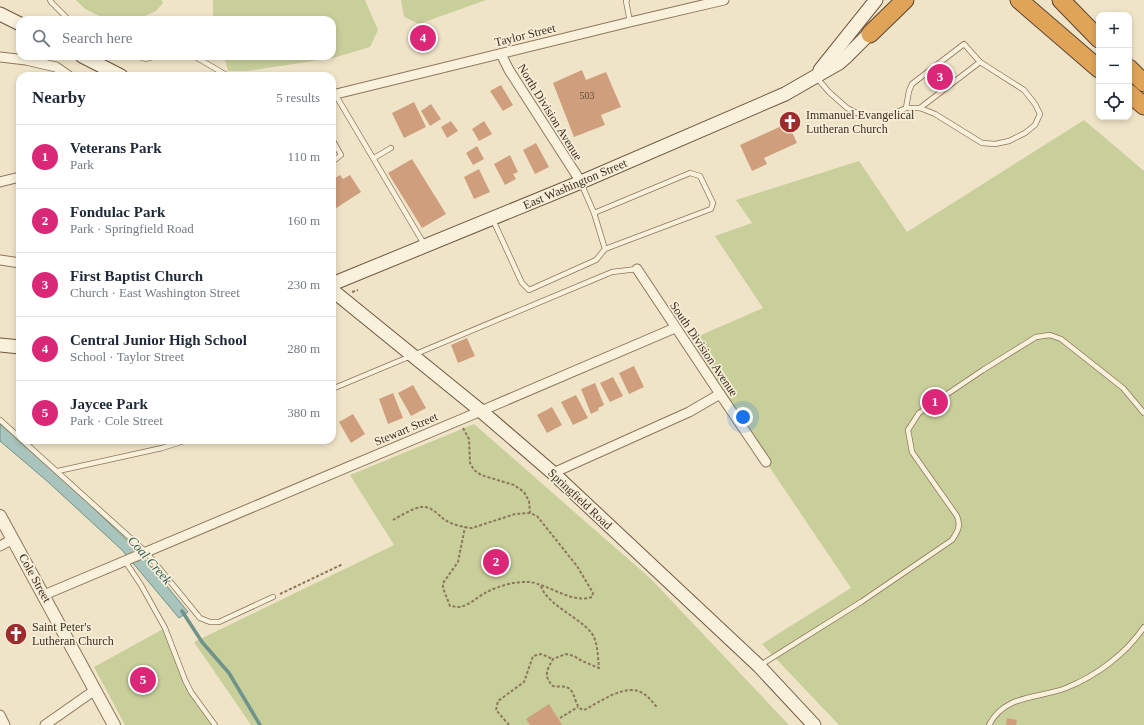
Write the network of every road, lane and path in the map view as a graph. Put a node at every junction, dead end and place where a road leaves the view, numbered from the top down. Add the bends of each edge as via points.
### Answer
1 (50, 0) edge
2 (627, 0) edge
3 (724, 0) edge
4 (876, 0) edge
5 (901, 0) edge
6 (905, 0) edge
7 (1019, 0) edge
8 (1061, 0) edge
9 (0, 14) edge
10 (65, 16) edge
11 (16, 22) edge
12 (630, 22) junction
13 (870, 34) junction
14 (1096, 36) edge
15 (501, 54) junction
16 (0, 57) edge
17 (16, 59) edge
18 (26, 60) edge
19 (90, 60) edge
20 (201, 60) edge
21 (980, 62) junction
22 (1096, 66) edge
23 (1132, 71) edge
24 (63, 72) edge
25 (113, 72) edge
26 (221, 72) edge
27 (815, 76) junction
28 (1144, 83) edge
29 (336, 94) edge
30 (1132, 96) edge
31 (336, 100) edge
32 (1144, 106) edge
33 (906, 108) junction
34 (920, 108) junction
35 (336, 146) edge
36 (391, 148) dead end
37 (374, 158) junction
38 (336, 159) edge
39 (16, 178) edge
40 (0, 182) edge
41 (581, 182) junction
42 (594, 213) junction
43 (493, 218) junction
44 (426, 247) junction
45 (605, 249) junction
46 (0, 260) edge
47 (16, 262) edge
48 (637, 269) joint
49 (336, 282) edge
50 (336, 293) edge
51 (675, 328) junction
52 (0, 345) edge
53 (16, 347) edge
54 (411, 355) junction
55 (336, 387) edge
56 (720, 394) junction
57 (481, 411) junction
58 (1144, 413) edge
59 (0, 420) edge
60 (462, 426) dead end
61 (16, 434) edge
62 (27, 444) edge
63 (174, 444) edge
64 (766, 462) dead end
65 (58, 471) junction
66 (553, 474) junction
67 (530, 513) junction
68 (0, 516) edge
69 (392, 520) dead end
70 (466, 528) junction
71 (13, 539) junction
72 (0, 546) edge
73 (146, 552) junction
74 (125, 561) junction
75 (343, 564) dead end
76 (541, 586) junction
77 (44, 595) junction
78 (273, 597) joint
79 (1144, 626) edge
80 (1144, 635) edge
81 (1138, 636) junction
82 (553, 659) junction
83 (759, 666) junction
84 (95, 690) junction
85 (578, 707) junction
86 (657, 707) dead end
87 (0, 715) edge
88 (560, 718) dead end
89 (6, 725) edge
90 (45, 725) edge
91 (114, 725) edge
92 (215, 725) edge
93 (509, 725) edge
94 (814, 725) edge
95 (989, 725) edge

1 - 10 lane
2 - 12 lane
3 - 12 street, Taylor Street
4 - 27 main road, East Washington Street
5 - 13 main road, East Washington Street
6 - 13 highway
7 - 22 highway
8 - 14 highway
9 - 11 main road
12 - 15 street, Taylor Street
13 - 27 main road, East Washington Street via 839,63
15 - 29 street, Taylor Street
15 - 41 street, North Division Avenue
16 - 17 street
18 - 24 street via 56,67
19 - 25 main road
20 - 26 lane
21 - 33 lane via 964,44 912,84
21 - 34 lane
21 - 34 lane via 1024,90 1035,104 1040,114 1035,125 1025,133 1009,141 982,143 935,114
23 - 28 highway
27 - 33 lane via 847,108 863,116 886,117
27 - 41 main road, East Washington Street via 785,94
30 - 32 highway
31 - 37 lane
33 - 34 lane
35 - 38 lane via 341,155
36 - 37 lane
37 - 44 lane
39 - 40 street
41 - 42 lane
41 - 43 main road, East Washington Street
42 - 45 lane
42 - 45 lane via 690,174 700,176 713,203 711,209
43 - 44 main road, East Washington Street
43 - 45 lane via 522,283 529,290 596,260
44 - 49 main road, East Washington Street
46 - 47 street
48 - 51 street, South Division Avenue
48 - 54 lane via 612,272
50 - 54 main road, Springfield Road
51 - 56 street, South Division Avenue
51 - 57 street, Stewart Street
52 - 53 main road
54 - 55 lane
54 - 57 main road, Springfield Road
56 - 64 street, South Division Avenue
56 - 66 street via 689,412
57 - 66 main road, Springfield Road
57 - 73 street, Stewart Street
58 - 83 lane via 1122,388 1061,339 1050,335 1036,337 983,370 919,413 908,430 912,452 957,516 958,532 952,540 861,602
59 - 61 lane
60 - 67 path via 469,439 470,463 474,470 481,475 514,485 524,492 529,500
62 - 65 lane
63 - 65 lane
65 - 73 lane
66 - 83 main road, Springfield Road
67 - 70 path via 502,517
67 - 76 path via 537,516 577,566 593,593 592,597 576,598
68 - 71 street, Cole Street
69 - 70 path via 419,507 425,507 434,510 445,520
70 - 76 path via 458,562 443,583 450,606 465,605 509,584 529,582
71 - 72 street
71 - 77 street, Cole Street
73 - 74 street, Stewart Street
73 - 78 lane via 200,618 210,622 219,622
74 - 77 street
74 - 92 lane via 166,628 191,692
75 - 78 path
76 - 82 path via 549,598 590,632 595,640 599,668 566,654
77 - 84 street, Cole Street
79 - 81 lane
80 - 81 lane
81 - 95 lane via 1106,666 1078,683 1010,703
82 - 85 path via 546,674 548,682 553,686 567,687
82 - 93 path via 541,654 533,656 524,682 498,701 496,710
83 - 94 main road, Springfield Road
84 - 90 street
84 - 91 street, Cole Street
85 - 86 path via 584,710 613,694 629,690 644,694
85 - 88 path
87 - 89 street

